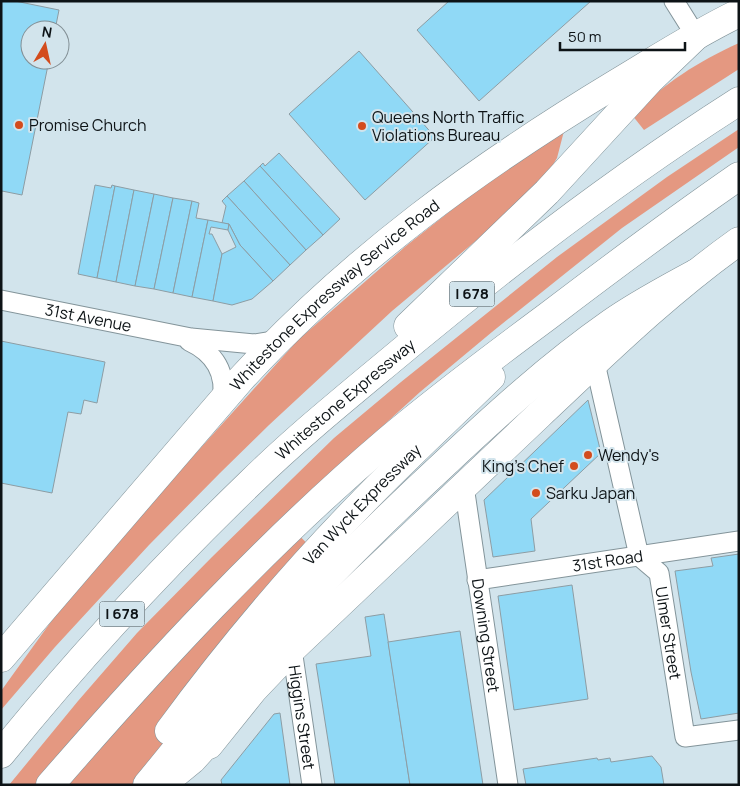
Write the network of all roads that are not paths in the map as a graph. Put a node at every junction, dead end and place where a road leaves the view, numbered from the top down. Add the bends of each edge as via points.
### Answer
1 (674, 1) edge
2 (739, 13) edge
3 (739, 32) edge
4 (696, 36) junction
5 (739, 101) edge
6 (739, 176) edge
7 (739, 241) edge
8 (627, 256) junction
9 (696, 273) junction
10 (1, 300) edge
11 (174, 335) junction
12 (280, 340) junction
13 (595, 363) junction
14 (222, 401) junction
15 (250, 482) junction
16 (464, 486) junction
17 (739, 541) edge
18 (639, 556) junction
19 (325, 562) junction
20 (477, 580) junction
21 (292, 649) junction
22 (1, 658) edge
23 (223, 726) junction
24 (739, 730) edge
25 (1, 754) edge
26 (50, 785) edge
27 (130, 785) edge
28 (147, 785) edge
29 (162, 785) edge
30 (181, 785) edge
31 (312, 785) edge
32 (508, 785) edge

1 - 4 street
2 - 4 main road, Whitestone Expressway Service Road
3 - 4 main road
4 - 12 main road, Whitestone Expressway Service Road via 550,124 459,186 390,239
4 - 15 main road via 649,81 548,192
5 - 15 main road, Whitestone Expressway / I 678 via 604,192 508,266 342,401
6 - 8 main road
7 - 9 main road
8 - 19 main road, Van Wyck Expressway via 514,355 385,480
8 - 26 main road via 434,402 365,461 234,585
9 - 13 main road
9 - 19 main road via 610,324 535,383 418,488
10 - 11 street, 31st Avenue
11 - 12 street, 31st Avenue via 243,344
11 - 14 street, 31st Avenue via 208,352 220,367
12 - 14 main road, Whitestone Expressway Service Road
13 - 16 main road
13 - 18 street
14 - 22 main road, Whitestone Expressway Service Road
15 - 25 main road, Whitestone Expressway / I 678 via 114,623
16 - 20 street, Downing Street
16 - 21 main road
17 - 18 street, 31st Road
18 - 20 street, 31st Road
18 - 24 street, Ulmer Street via 659,573 685,737
19 - 27 main road, Van Wyck Expressway via 262,613 218,666
19 - 28 main road
20 - 32 street, Downing Street
21 - 23 main road
21 - 31 street, Higgins Street
23 - 29 main road via 192,760
23 - 30 main road

